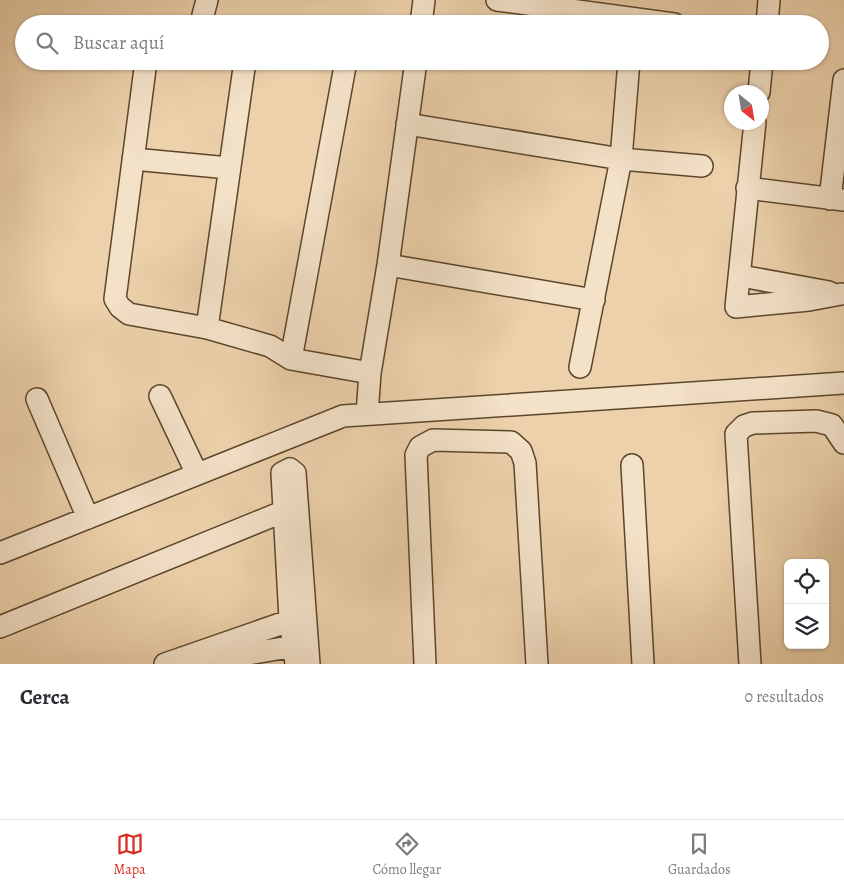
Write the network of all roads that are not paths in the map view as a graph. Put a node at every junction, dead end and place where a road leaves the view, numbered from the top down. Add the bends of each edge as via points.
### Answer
1 (424, 0) edge
2 (497, 0) edge
3 (770, 0) edge
4 (633, 14) edge
5 (422, 15) edge
6 (768, 15) edge
7 (145, 70) edge
8 (244, 70) edge
9 (344, 70) edge
10 (415, 70) edge
11 (628, 70) edge
12 (761, 70) edge
13 (844, 80) edge
14 (760, 85) edge
15 (407, 124) junction
16 (754, 130) edge
17 (621, 158) junction
18 (133, 159) junction
19 (702, 166) dead end
20 (229, 168) junction
21 (748, 188) junction
22 (837, 200) edge
23 (388, 265) junction
24 (741, 276) junction
25 (842, 294) edge
26 (594, 300) junction
27 (207, 328) junction
28 (291, 359) junction
29 (580, 367) dead end
30 (370, 373) junction
31 (844, 383) edge
32 (160, 396) dead end
33 (37, 399) dead end
34 (358, 414) junction
35 (844, 443) edge
36 (632, 465) dead end
37 (198, 474) junction
38 (88, 518) junction
39 (0, 553) edge
40 (298, 617) junction
41 (0, 627) edge
42 (302, 654) edge
43 (165, 664) edge
44 (188, 664) edge
45 (425, 664) edge
46 (537, 664) edge
47 (643, 664) edge
48 (750, 664) edge

1 - 5 street
2 - 4 street
3 - 6 street
7 - 18 street
8 - 20 street
9 - 28 street
10 - 15 street
11 - 17 street
12 - 14 street
13 - 22 street
15 - 17 street
15 - 23 street
16 - 21 street
17 - 19 street
17 - 26 street
18 - 20 street
18 - 27 street via 115,299 129,314
20 - 27 street
21 - 22 street
21 - 24 street
23 - 26 street
23 - 30 street
24 - 25 street
24 - 25 street via 735,314
26 - 29 street
27 - 28 street via 270,346
28 - 30 street
30 - 34 street
31 - 34 street
32 - 37 street
33 - 38 street
34 - 37 street via 254,450
35 - 48 street via 832,425 816,421 753,423 736,434
36 - 47 street
37 - 38 street
38 - 39 street
40 - 41 street via 291,509
40 - 42 street
40 - 43 street
42 - 44 street
45 - 46 street via 416,455 420,447 433,440 511,442 521,451 526,463

